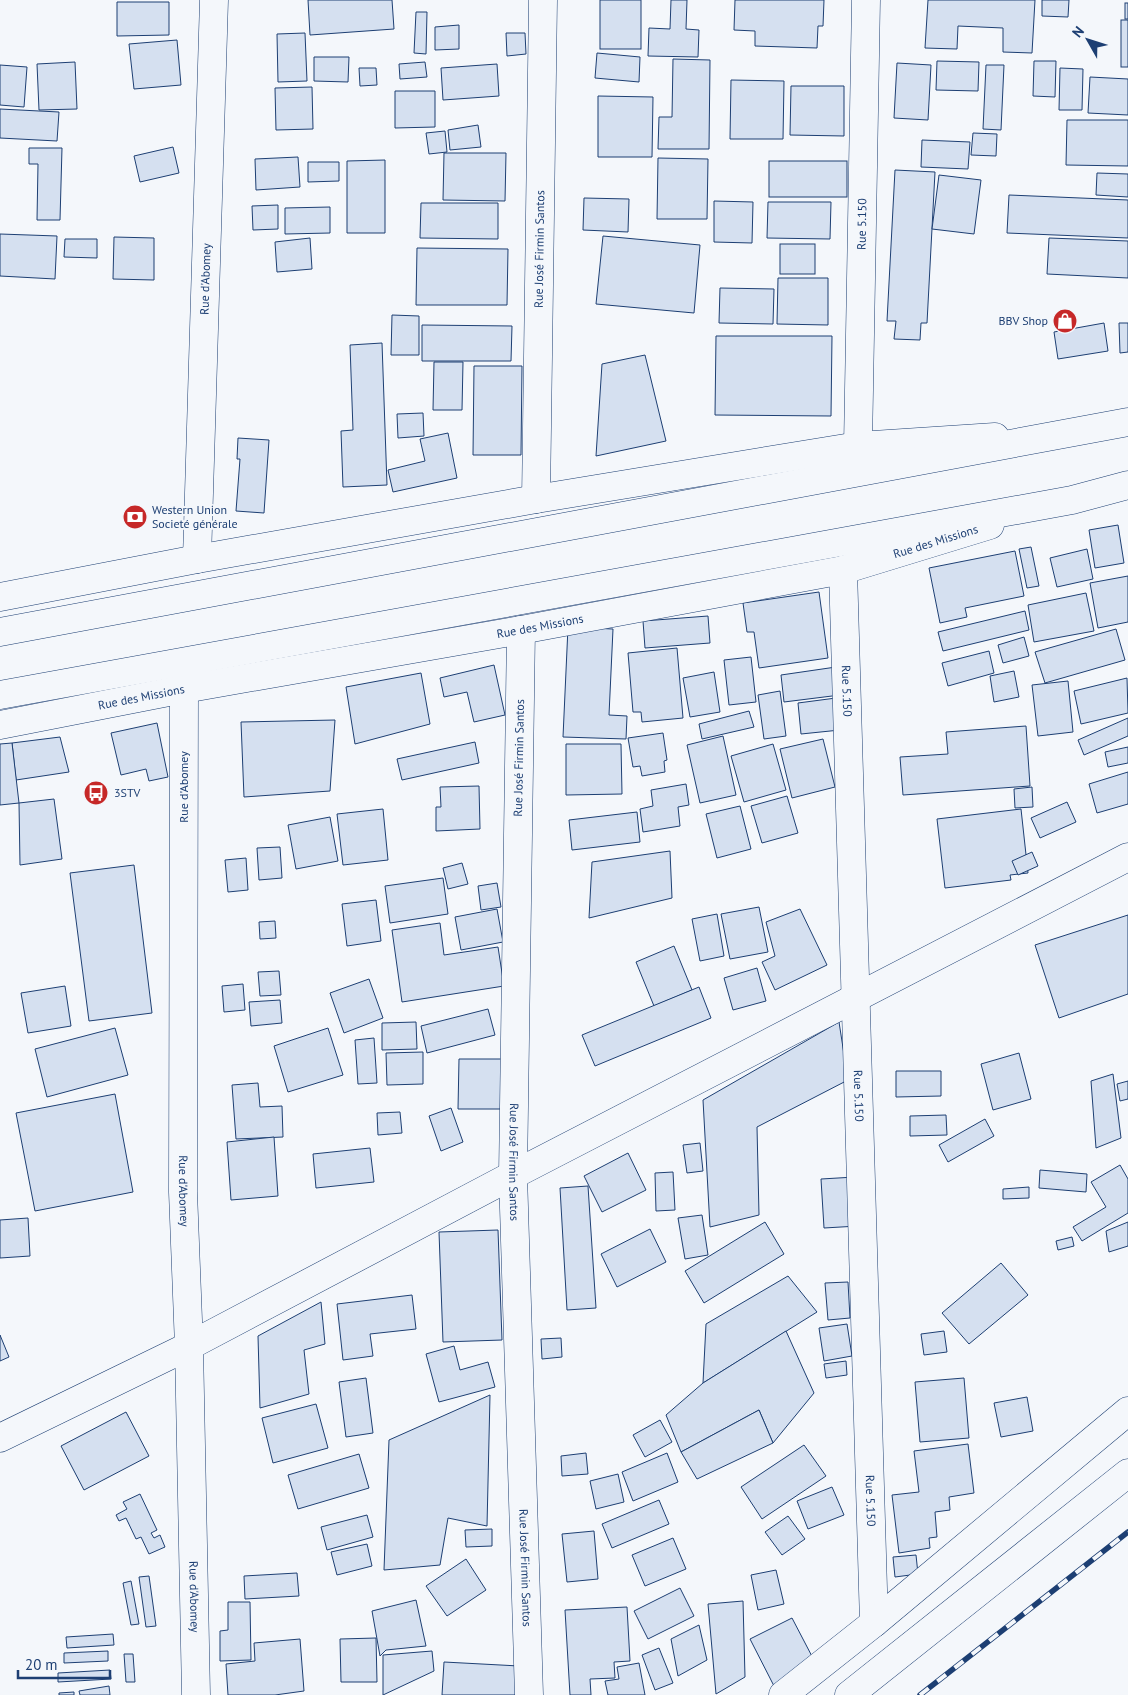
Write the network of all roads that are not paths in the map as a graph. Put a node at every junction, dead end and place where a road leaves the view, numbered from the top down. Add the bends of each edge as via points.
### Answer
1 (214, 0) edge
2 (543, 0) edge
3 (866, 0) edge
4 (1128, 422) edge
5 (1069, 433) junction
6 (858, 446) junction
7 (1128, 485) edge
8 (536, 498) junction
9 (1072, 500) junction
10 (197, 559) junction
11 (843, 570) junction
12 (0, 597) edge
13 (521, 630) junction
14 (0, 632) edge
15 (184, 689) junction
16 (0, 695) edge
17 (0, 725) edge
18 (1128, 857) edge
19 (854, 998) junction
20 (513, 1175) junction
21 (188, 1346) junction
22 (1128, 1411) edge
23 (0, 1438) edge
24 (1128, 1473) edge
25 (874, 1623) junction
26 (196, 1695) edge
27 (529, 1695) edge
28 (783, 1695) edge
29 (849, 1695) edge

1 - 10 main road, Rue d'Abomey
2 - 8 main road, Rue José Firmin Santos
3 - 6 main road, Rue 5.150
4 - 5 main road
5 - 6 main road
5 - 14 main road
6 - 8 main road
7 - 9 main road, Rue des Missions
8 - 10 main road
9 - 11 main road, Rue des Missions
9 - 16 main road, Rue des Missions
10 - 12 main road
11 - 13 main road, Rue des Missions
11 - 19 main road, Rue 5.150
13 - 15 main road, Rue des Missions
13 - 20 main road, Rue José Firmin Santos
15 - 17 main road, Rue des Missions
15 - 21 main road, Rue d'Abomey via 183,1192
18 - 19 main road
19 - 20 main road
19 - 25 main road, Rue 5.150
20 - 21 main road
20 - 27 main road, Rue José Firmin Santos
21 - 23 main road
21 - 26 main road, Rue d'Abomey
22 - 25 main road
24 - 29 main road
25 - 28 main road

